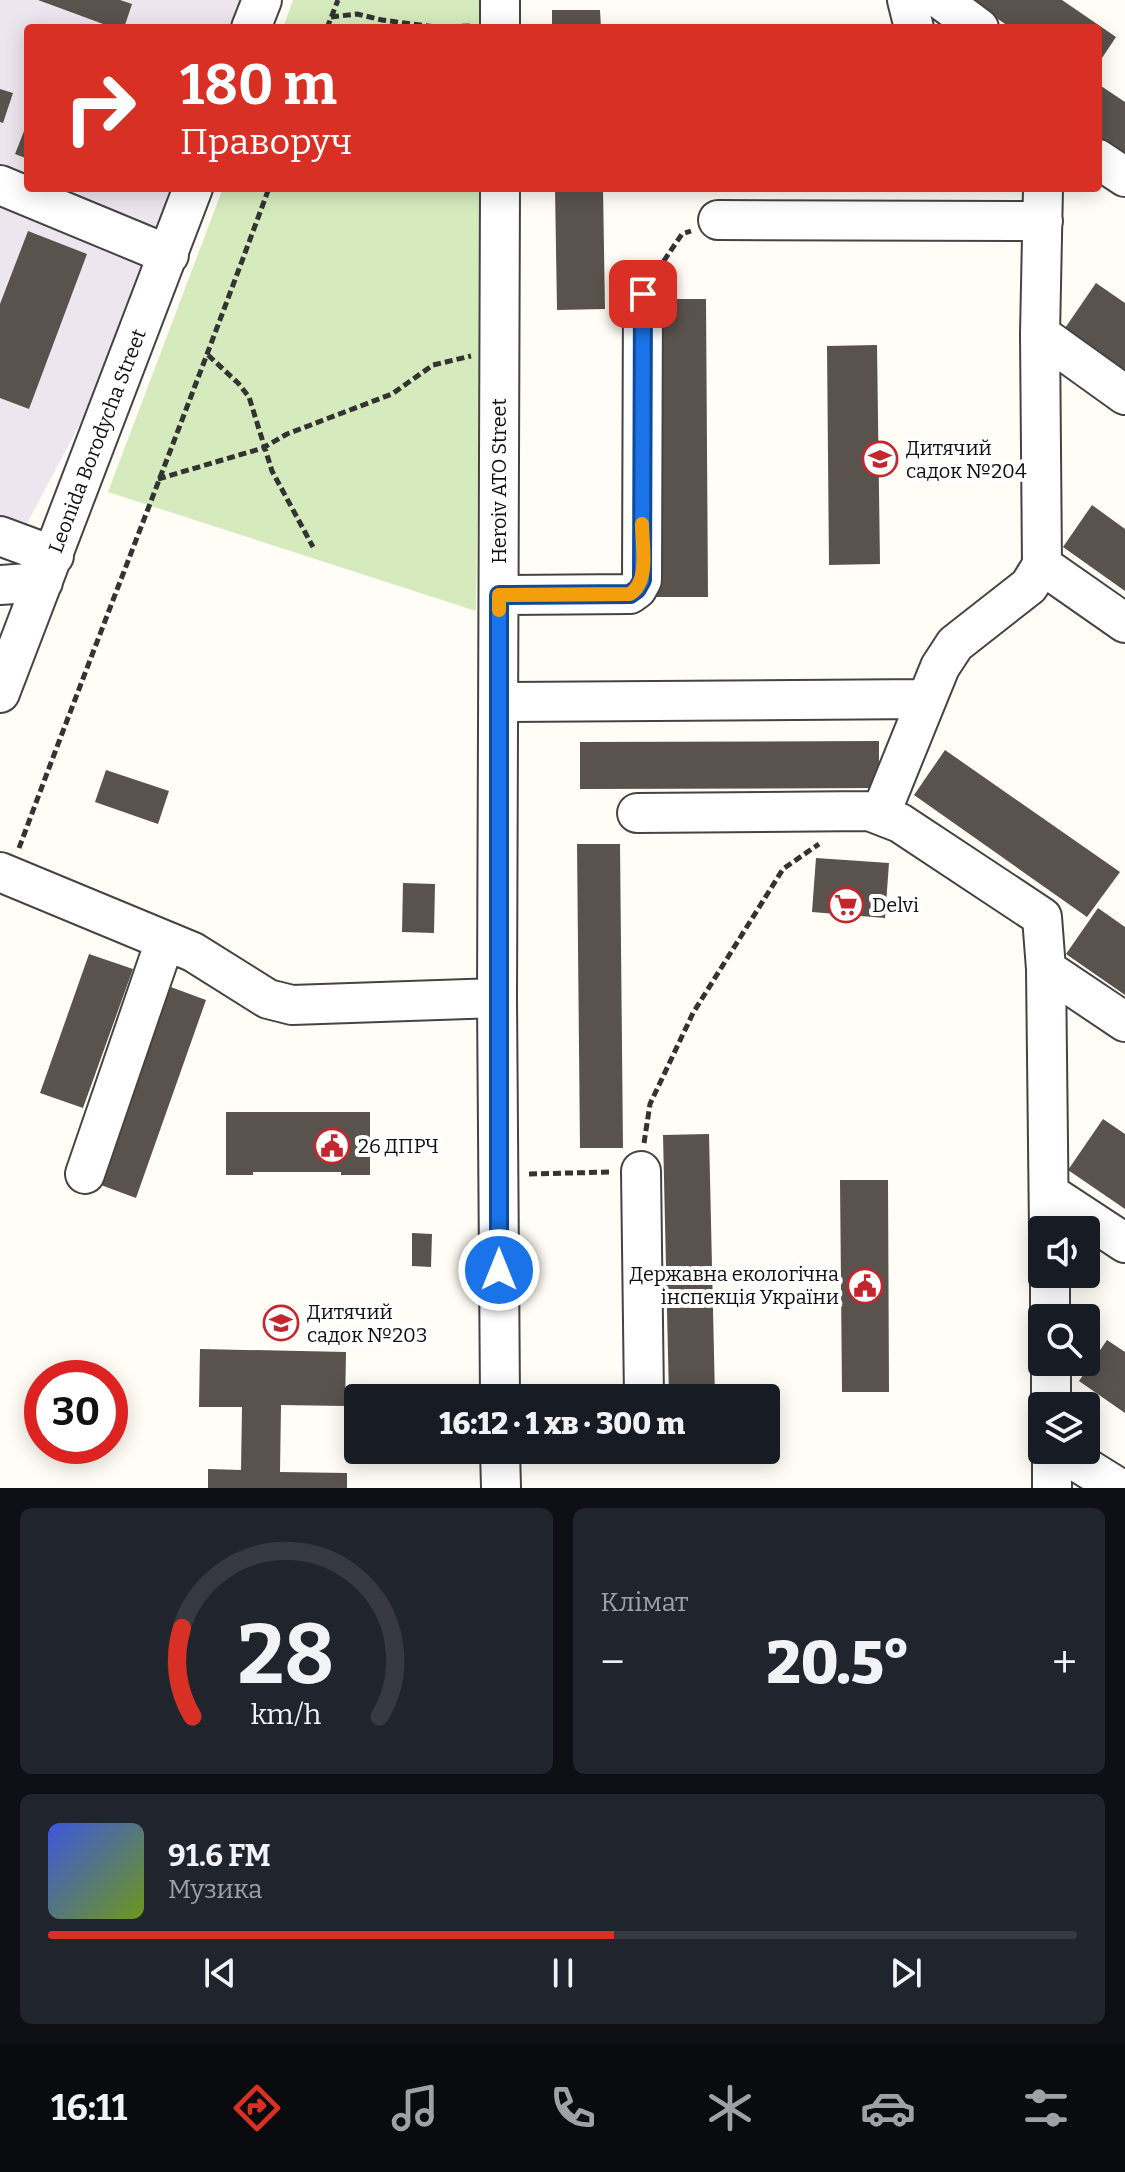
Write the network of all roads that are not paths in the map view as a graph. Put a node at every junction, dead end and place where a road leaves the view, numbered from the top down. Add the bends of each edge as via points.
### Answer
1 (262, 0) edge
2 (907, 0) edge
3 (941, 0) edge
4 (253, 24) edge
5 (913, 24) edge
6 (974, 24) edge
7 (1102, 162) edge
8 (1125, 177) edge
9 (0, 185) edge
10 (192, 192) edge
11 (500, 192) edge
12 (1043, 204) edge
13 (718, 220) road end
14 (169, 255) junction
15 (643, 294) road end
16 (1040, 334) junction
17 (1125, 395) edge
18 (0, 536) edge
19 (1042, 565) junction
20 (48, 569) junction
21 (0, 585) edge
22 (499, 595) junction
23 (1125, 623) edge
24 (0, 693) edge
25 (925, 699) junction
26 (498, 702) junction
27 (637, 813) dead end
28 (880, 815) junction
29 (4, 874) edge
30 (165, 941) junction
31 (1046, 969) junction
32 (497, 998) junction
33 (1125, 1022) edge
34 (641, 1171) road end
35 (85, 1174) dead end
36 (1049, 1212) edge
37 (1125, 1243) edge
38 (500, 1384) edge
39 (644, 1384) edge
40 (500, 1464) edge
41 (1052, 1464) edge
42 (1080, 1464) edge
43 (501, 1488) edge
44 (1052, 1488) edge
45 (1119, 1488) edge

1 - 4 street
2 - 5 street
3 - 6 street
7 - 8 street
9 - 14 street
10 - 14 street, Leonida Borodycha Street
11 - 22 street, Heroiv ATO Street
12 - 13 street
12 - 16 street
14 - 20 street, Leonida Borodycha Street
15 - 22 street via 642,580 630,594
16 - 17 street
16 - 19 street
18 - 20 street
19 - 23 street
19 - 25 street via 1029,586 955,644
20 - 21 street
20 - 24 street, Leonida Borodycha Street
22 - 26 street, Heroiv ATO Street
25 - 26 street
25 - 28 street
26 - 32 street, Heroiv ATO Street
27 - 28 street
28 - 31 street via 1042,917
29 - 30 street
30 - 32 street via 193,952 268,999 292,1005
30 - 35 street
31 - 33 street
31 - 36 street
32 - 38 street, Heroiv ATO Street
34 - 39 street
36 - 37 street
40 - 43 street
41 - 44 street
42 - 45 street

